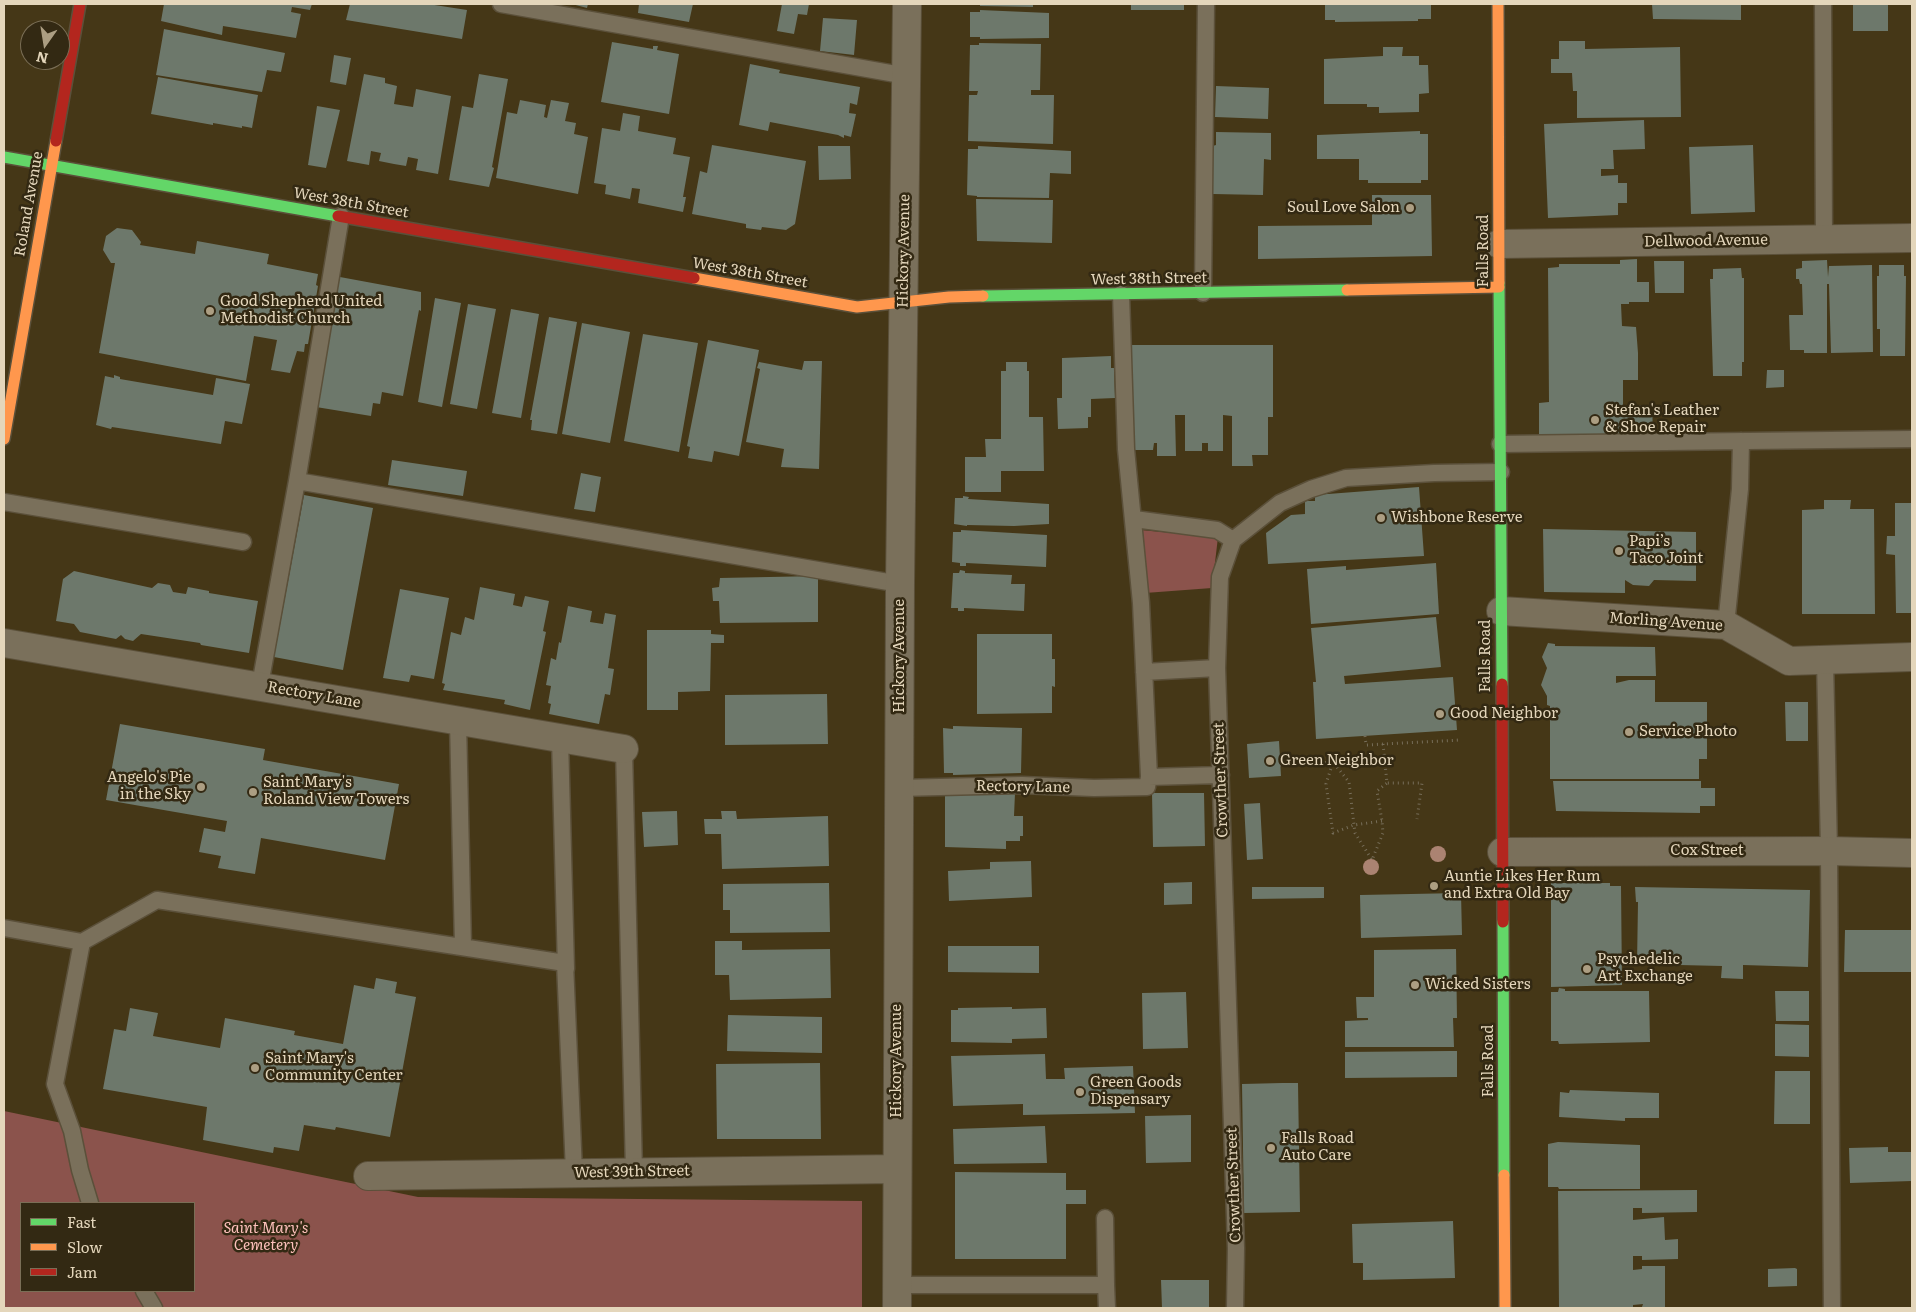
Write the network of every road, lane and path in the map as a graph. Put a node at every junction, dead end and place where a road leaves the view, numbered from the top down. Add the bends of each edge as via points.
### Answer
1 (80, 4) edge
2 (501, 4) edge
3 (907, 4) edge
4 (1206, 4) edge
5 (1498, 4) edge
6 (1823, 4) edge
7 (907, 76) junction
8 (4, 157) edge
9 (51, 166) junction
10 (341, 216) junction
11 (1912, 238) edge
12 (1824, 239) junction
13 (1499, 244) junction
14 (1499, 287) junction
15 (1203, 293) junction
16 (1121, 294) junction
17 (903, 303) junction
18 (4, 439) edge
19 (1912, 439) edge
20 (1741, 441) junction
21 (1500, 444) junction
22 (1500, 472) junction
23 (297, 481) junction
24 (4, 502) edge
25 (1134, 519) junction
26 (1233, 540) junction
27 (242, 542) dead end
28 (900, 584) junction
29 (1501, 611) junction
30 (1726, 625) junction
31 (4, 643) edge
32 (1912, 657) edge
33 (1825, 660) junction
34 (1217, 668) junction
35 (1144, 672) junction
36 (260, 685) junction
37 (458, 721) junction
38 (1365, 736) dead end
39 (560, 738) junction
40 (1460, 740) dead end
41 (1383, 744) junction
42 (624, 749) joint
43 (1384, 760) junction
44 (1333, 762) junction
45 (1280, 765) dead end
46 (1222, 775) junction
47 (1148, 782) junction
48 (1387, 783) junction
49 (899, 788) junction
50 (1417, 819) dead end
51 (1382, 821) junction
52 (1354, 825) junction
53 (1829, 851) junction
54 (1502, 852) junction
55 (1912, 854) edge
56 (4, 928) edge
57 (82, 942) junction
58 (463, 947) junction
59 (566, 969) junction
60 (896, 1169) junction
61 (574, 1172) junction
62 (634, 1172) junction
63 (368, 1176) dead end
64 (90, 1202) edge
65 (1105, 1218) dead end
66 (1106, 1285) junction
67 (145, 1292) edge
68 (897, 1296) edge
69 (154, 1308) edge
70 (1107, 1308) edge
71 (1235, 1308) edge
72 (1505, 1308) edge
73 (1832, 1308) edge

1 - 9 street, Roland Avenue
2 - 7 lane
3 - 7 street, Hickory Avenue
4 - 15 lane
5 - 13 street, Falls Road
6 - 12 lane
7 - 17 street, Hickory Avenue
8 - 9 street, West 38th Street
9 - 10 street, West 38th Street
9 - 18 street, Roland Avenue
10 - 17 street, West 38th Street via 857,307
10 - 23 lane
11 - 12 street, Dellwood Avenue
12 - 13 street, Dellwood Avenue
13 - 14 street, Falls Road
14 - 15 street, West 38th Street
14 - 21 street, Falls Road
15 - 16 street, West 38th Street
16 - 17 street, West 38th Street via 948,297
16 - 25 lane via 1126,449
17 - 28 street, Hickory Avenue
19 - 20 lane
20 - 21 lane
20 - 30 lane via 1740,488
21 - 22 street, Falls Road
22 - 26 lane via 1346,478 1311,488 1280,503
22 - 29 street, Falls Road
23 - 28 lane
23 - 36 lane
24 - 27 lane
25 - 26 lane via 1216,530
25 - 35 lane
26 - 34 lane, Crowther Street via 1220,576
28 - 49 street, Hickory Avenue
29 - 30 street, Morling Avenue
29 - 54 street, Falls Road
30 - 33 street, Morling Avenue via 1789,661
31 - 36 street, Rectory Lane
32 - 33 street, Morling Avenue
33 - 53 lane
34 - 35 lane
34 - 46 lane, Crowther Street
35 - 47 lane
36 - 37 street, Rectory Lane
37 - 39 street, Rectory Lane
37 - 58 lane
38 - 41 path via 1366,745
39 - 42 street, Rectory Lane
39 - 59 lane
40 - 41 path
41 - 43 path
42 - 62 lane
43 - 44 path
43 - 48 path
44 - 45 path
44 - 52 path via 1349,782
44 - 52 path via 1326,784 1333,833
46 - 47 lane, Rectory Lane
46 - 71 lane, Crowther Street via 1236,1238
47 - 49 lane, Rectory Lane via 1094,788 1022,785
48 - 50 path via 1422,783
48 - 51 path via 1378,791
49 - 60 street, Hickory Avenue
51 - 52 path
51 - 52 path via 1383,833 1372,860 1355,833
53 - 54 street, Cox Street
53 - 55 street, Cox Street
53 - 73 lane
54 - 72 street, Falls Road
56 - 57 lane
57 - 58 lane via 157,900
57 - 64 lane via 55,1084 72,1131
58 - 59 lane via 565,963
59 - 61 lane
60 - 62 street, West 39th Street
60 - 68 street, Hickory Avenue
61 - 62 street, West 39th Street
61 - 63 street, West 39th Street
65 - 66 lane
66 - 68 lane
66 - 70 lane
67 - 69 lane

